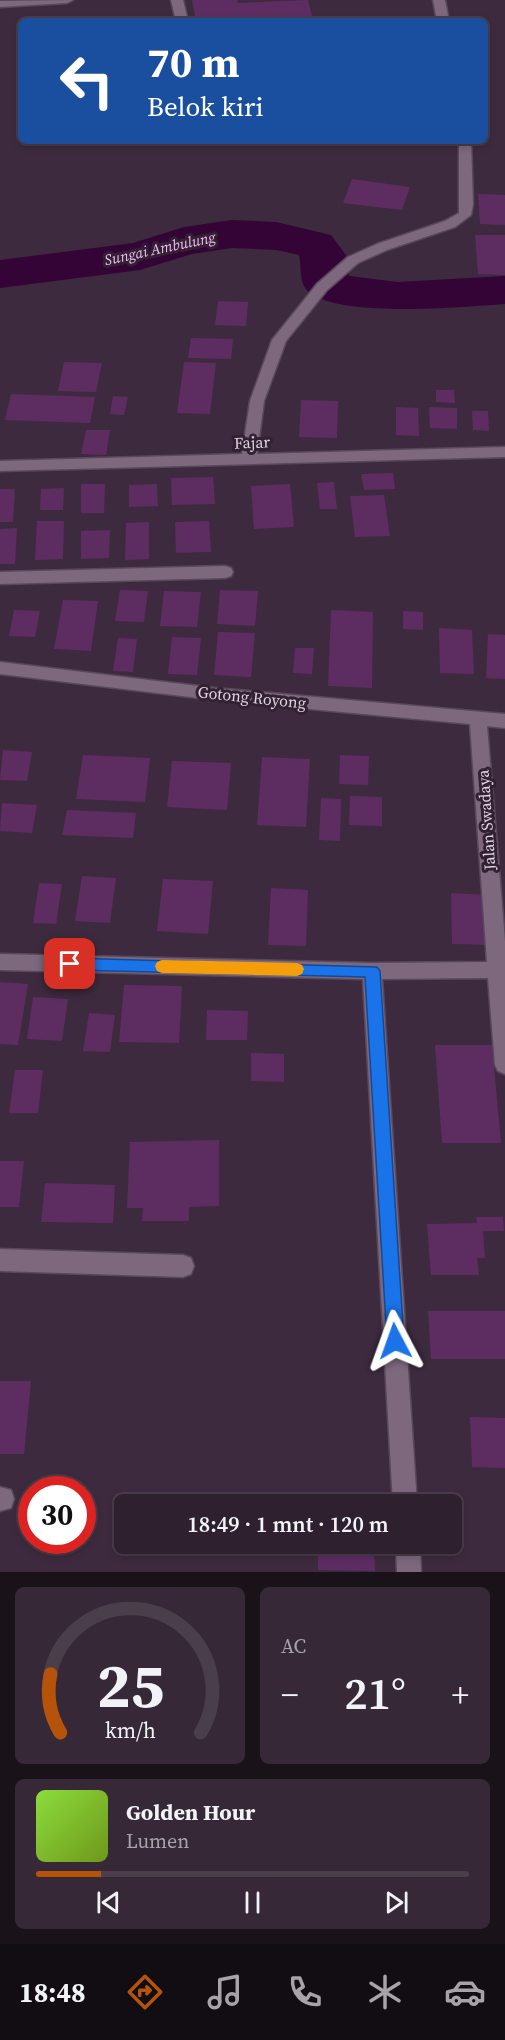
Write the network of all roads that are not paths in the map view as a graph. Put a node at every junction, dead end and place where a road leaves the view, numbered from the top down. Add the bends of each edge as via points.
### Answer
1 (67, 0) edge
2 (177, 0) edge
3 (439, 0) edge
4 (0, 4) edge
5 (181, 18) edge
6 (442, 18) edge
7 (465, 144) edge
8 (505, 452) edge
9 (249, 460) junction
10 (0, 466) edge
11 (225, 572) dead end
12 (0, 578) edge
13 (0, 668) edge
14 (478, 719) junction
15 (505, 721) edge
16 (0, 962) edge
17 (497, 970) junction
18 (372, 971) junction
19 (505, 1065) edge
20 (0, 1260) edge
21 (183, 1266) dead end
22 (404, 1494) edge
23 (409, 1554) edge
24 (410, 1572) edge

1 - 4 street
2 - 5 street
3 - 6 street
7 - 9 street via 465,215 353,260 322,287 279,340 257,401
8 - 9 street, Fajar
9 - 10 street, Fajar
11 - 12 street
13 - 14 street, Gotong Royong via 215,694
14 - 15 street, Gotong Royong
14 - 17 street, Jalan Swadaya
16 - 18 street
17 - 18 street
17 - 19 street, Jalan Swadaya
18 - 22 street
20 - 21 street
23 - 24 street

